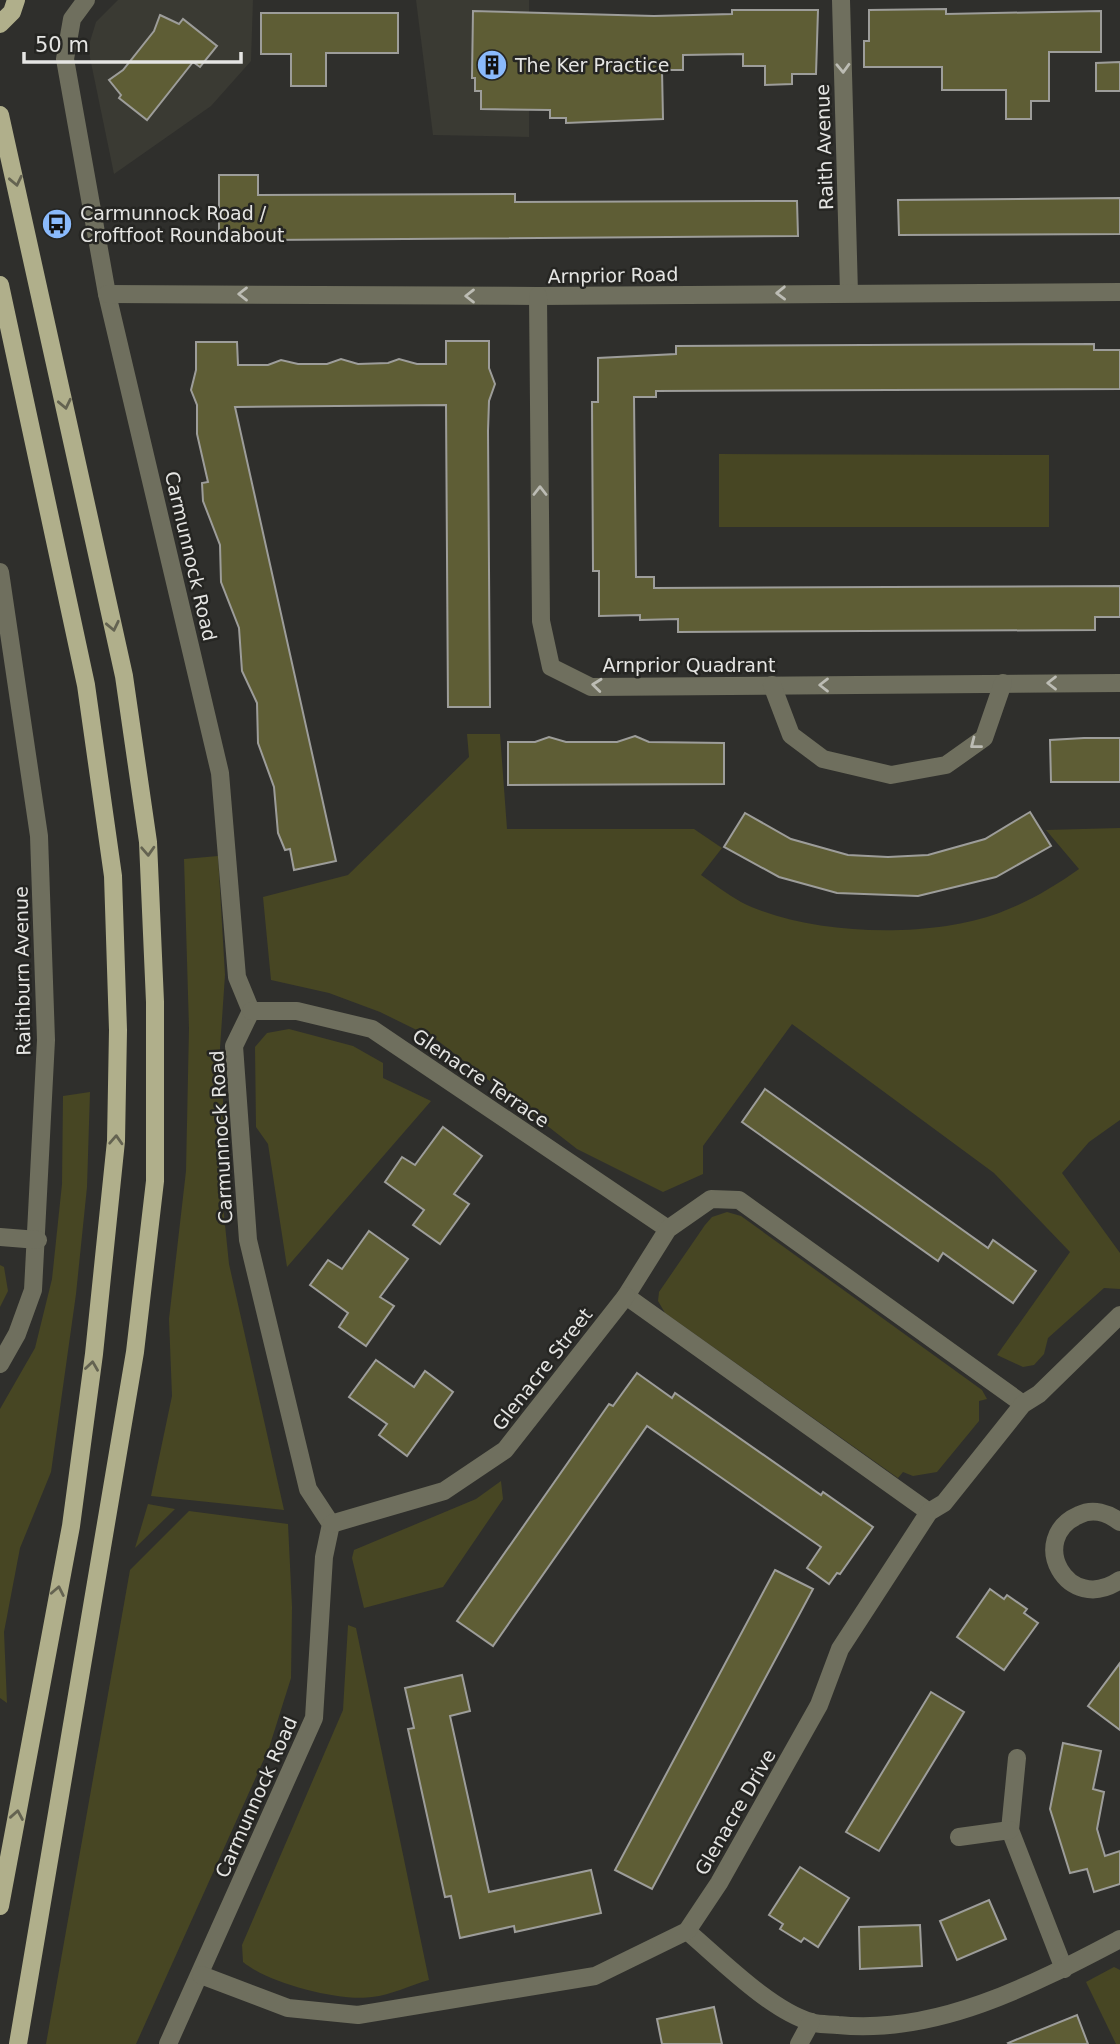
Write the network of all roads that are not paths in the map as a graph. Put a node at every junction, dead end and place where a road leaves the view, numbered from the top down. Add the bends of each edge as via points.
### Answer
1 (16, 0) edge
2 (86, 0) edge
3 (841, 0) edge
4 (0, 24) edge
5 (0, 115) edge
6 (0, 285) edge
7 (1120, 292) edge
8 (107, 293) junction
9 (849, 293) junction
10 (538, 296) junction
11 (0, 572) edge
12 (3, 599) edge
13 (1003, 683) junction
14 (1120, 683) edge
15 (772, 685) junction
16 (251, 1011) junction
17 (668, 1229) junction
18 (0, 1237) edge
19 (38, 1240) junction
20 (626, 1296) junction
21 (1120, 1315) edge
22 (0, 1364) edge
23 (1023, 1404) junction
24 (929, 1512) junction
25 (1120, 1522) edge
26 (331, 1524) junction
27 (1120, 1580) edge
28 (1017, 1758) dead end
29 (1010, 1830) junction
30 (959, 1837) dead end
31 (0, 1906) edge
32 (687, 1931) junction
33 (1120, 1939) edge
34 (1064, 1969) junction
35 (201, 1975) junction
36 (811, 2022) junction
37 (18, 2044) edge
38 (168, 2044) edge
39 (799, 2044) edge

1 - 4 main road
2 - 8 street, Carmunnock Road via 72,19 65,59
3 -> 9 street, Raith Avenue
5 -> 37 main road via 124,676 148,842 155,1002 155,1181 135,1352
31 -> 6 main road via 71,1526 116,1141 118,1030 113,877 86,685
7 - 9 street, Arnprior Road
10 -> 8 street, Arnprior Road
8 - 16 street, Carmunnock Road via 220,772 237,977
9 -> 10 street, Arnprior Road
15 -> 10 street, Arnprior Quadrant via 591,687 551,667 541,621
11 - 12 street, Raithburn Avenue
12 - 19 street, Raithburn Avenue via 39,836 46,1040
14 -> 13 street, Arnprior Quadrant
13 -> 15 street, Arnprior Quadrant
13 -> 15 street via 984,738 946,765 891,775 823,759 791,736
16 - 17 street, Glenacre Terrace via 298,1011 372,1029
16 - 26 street, Carmunnock Road via 233,1046 248,1240 308,1489
17 - 20 street
17 - 23 street via 711,1199 738,1200
18 - 19 street
19 - 22 street, Raithburn Avenue via 33,1290
20 - 24 street
20 - 26 street, Glenacre Street via 505,1450 444,1491
21 - 23 street, Glenacre Drive
23 - 24 street, Glenacre Drive via 944,1503
24 - 32 street, Glenacre Drive via 840,1649 819,1705
25 - 27 street via 1103,1512 1087,1511 1060,1530 1054,1546 1055,1562 1076,1587 1093,1590
26 - 35 street, Carmunnock Road via 324,1557 314,1718
28 - 29 street
29 - 30 street
29 - 34 street
32 - 35 street via 595,1976 358,2015 288,2008
32 - 36 street via 765,1997
33 - 34 street
34 - 36 street via 956,2014 865,2027
35 - 38 street, Carmunnock Road
36 - 39 street

